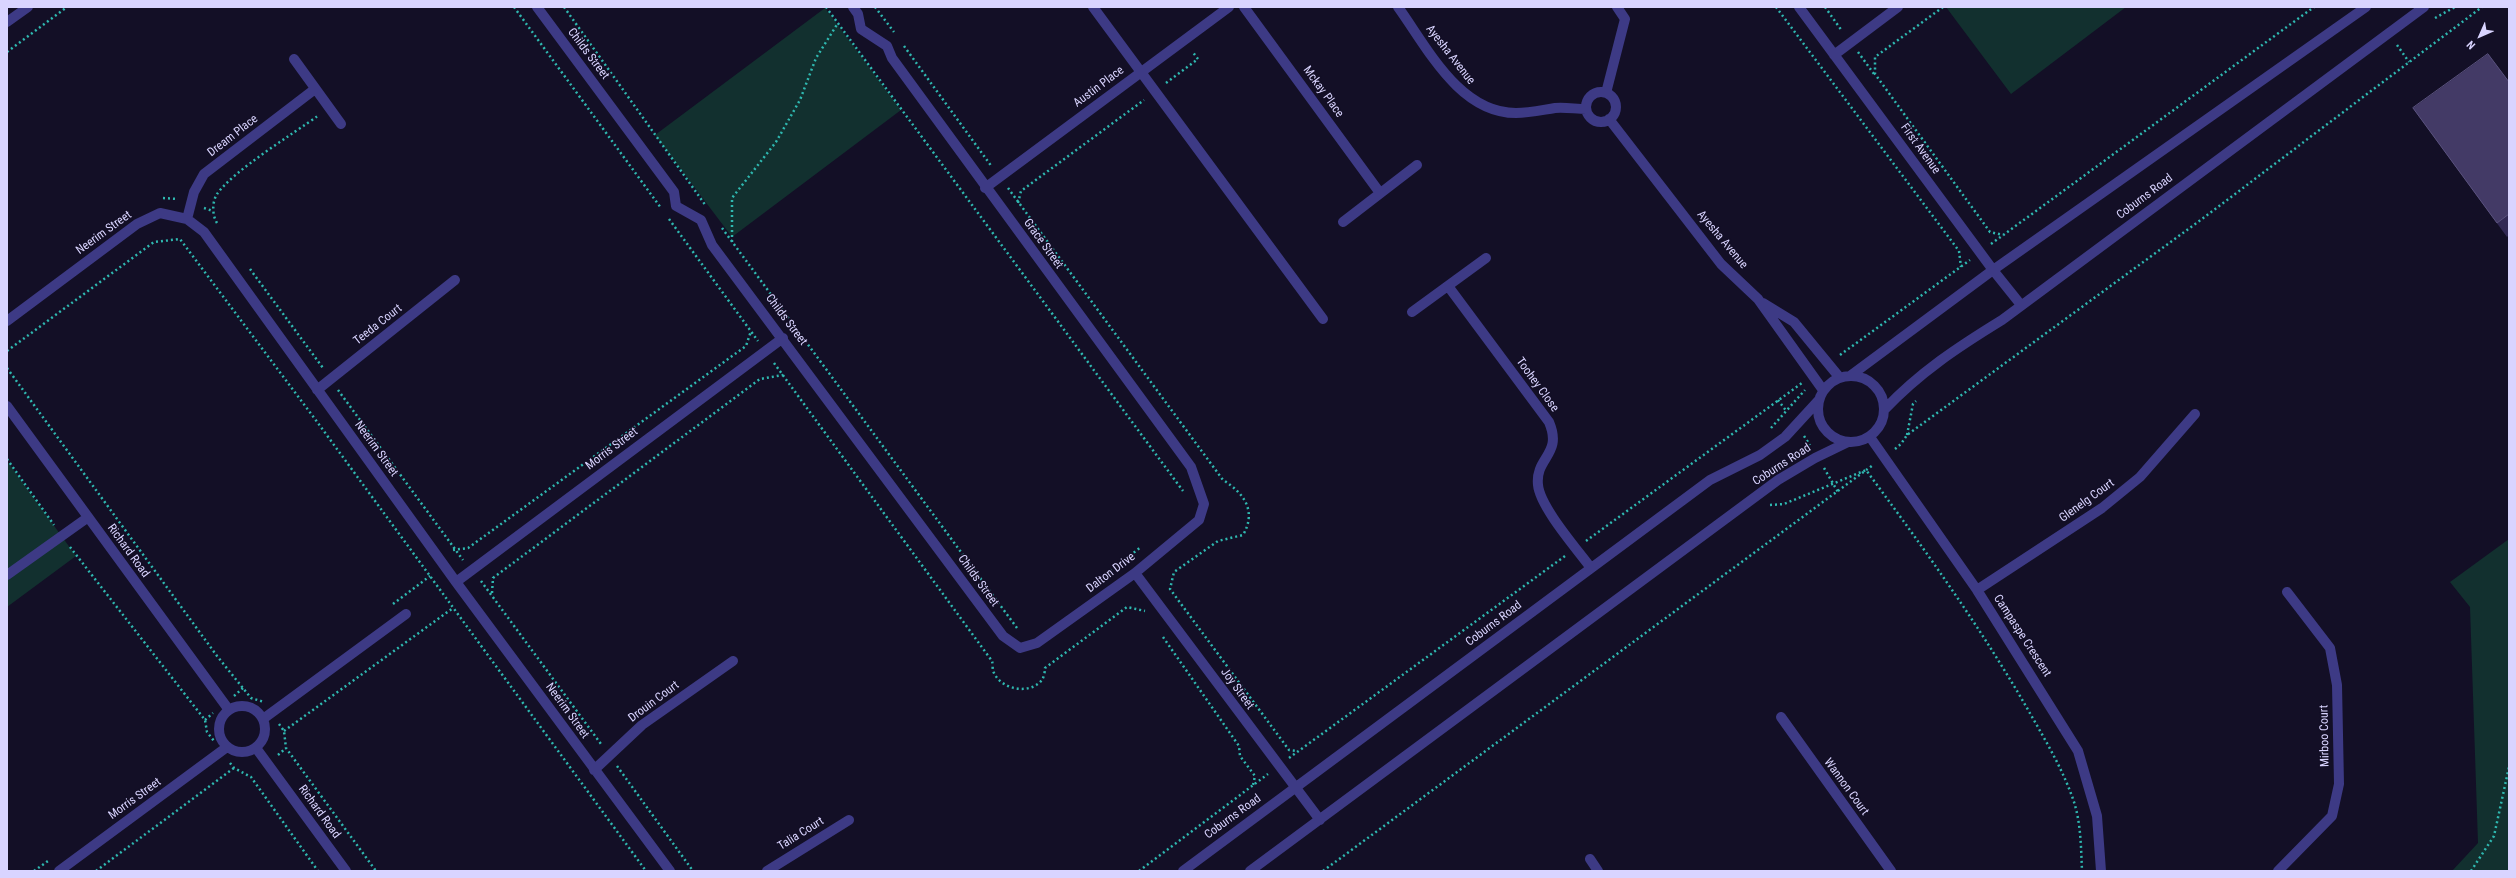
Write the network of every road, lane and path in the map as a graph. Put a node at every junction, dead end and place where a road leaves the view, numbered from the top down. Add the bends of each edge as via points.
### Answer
1 (28, 7) edge
2 (67, 7) edge
3 (537, 7) edge
4 (564, 7) edge
5 (826, 7) edge
6 (853, 7) edge
7 (1093, 7) edge
8 (1229, 7) edge
9 (1244, 7) edge
10 (1398, 7) edge
11 (1617, 7) edge
12 (1776, 7) edge
13 (1798, 7) edge
14 (1898, 7) edge
15 (1943, 7) edge
16 (2314, 7) edge
17 (2366, 7) edge
18 (2424, 7) edge
19 (2482, 7) edge
20 (7, 22) edge
21 (838, 23) junction
22 (7, 52) edge
23 (1834, 55) junction
24 (294, 59) dead end
25 (1140, 73) junction
26 (315, 89) junction
27 (1606, 93) junction
28 (329, 108) junction
29 (1586, 109) junction
30 (1609, 119) junction
31 (341, 124) dead end
32 (1417, 165) dead end
33 (985, 188) junction
34 (1380, 193) junction
35 (709, 211) dead end
36 (187, 219) junction
37 (1343, 222) dead end
38 (718, 223) dead end
39 (220, 227) dead end
40 (2003, 235) junction
41 (732, 242) junction
42 (1980, 252) junction
43 (1486, 258) dead end
44 (248, 265) dead end
45 (1961, 266) junction
46 (1993, 270) junction
47 (455, 280) dead end
48 (1448, 286) junction
49 (1758, 299) junction
50 (2022, 305) junction
51 (1412, 312) dead end
52 (1322, 319) dead end
53 (7, 321) edge
54 (751, 331) dead end
55 (783, 338) junction
56 (7, 351) edge
57 (1828, 364) junction
58 (7, 368) edge
59 (783, 375) dead end
60 (1812, 375) junction
61 (1845, 377) junction
62 (330, 379) junction
63 (317, 390) junction
64 (1821, 395) junction
65 (7, 406) edge
66 (1884, 410) junction
67 (2196, 414) dead end
68 (1770, 430) dead end
69 (1870, 436) junction
70 (1848, 442) junction
71 (1884, 456) junction
72 (7, 458) edge
73 (1866, 470) junction
74 (1187, 496) dead end
75 (1204, 504) joint
76 (1743, 506) junction
77 (87, 518) junction
78 (62, 536) junction
79 (1142, 546) dead end
80 (1576, 548) junction
81 (454, 550) junction
82 (1591, 568) junction
83 (472, 570) junction
84 (1135, 573) junction
85 (7, 575) edge
86 (1104, 576) dead end
87 (456, 582) junction
88 (1977, 590) junction
89 (2287, 592) dead end
90 (492, 594) junction
91 (453, 608) junction
92 (406, 614) dead end
93 (1020, 632) dead end
94 (1020, 648) joint
95 (733, 661) dead end
96 (229, 710) junction
97 (267, 716) junction
98 (1781, 717) dead end
99 (284, 731) junction
100 (256, 748) junction
101 (224, 749) junction
102 (610, 756) junction
103 (1278, 766) junction
104 (2509, 767) edge
105 (234, 768) junction
106 (594, 770) junction
107 (1294, 789) junction
108 (849, 820) dead end
109 (1320, 820) junction
110 (1590, 859) dead end
111 (59, 871) edge
112 (96, 871) edge
113 (318, 871) edge
114 (346, 871) edge
115 (376, 871) edge
116 (646, 871) edge
117 (670, 871) edge
118 (693, 871) edge
119 (767, 871) edge
120 (1139, 871) edge
121 (1183, 871) edge
122 (1250, 871) edge
123 (1323, 871) edge
124 (1598, 871) edge
125 (1891, 871) edge
126 (2082, 871) edge
127 (2101, 871) edge
128 (2278, 871) edge
129 (2471, 871) edge

1 - 20 street
2 - 22 path
3 - 55 street, Childs Street via 674,192 676,206 701,220 712,244
4 - 35 path
5 - 21 path
6 - 33 street, Grace Street via 858,14 861,29 887,46 892,58
7 - 25 street
8 - 25 street, Austin Place
9 - 34 street, Mckay Place
10 - 29 street, Ayesha Avenue via 1450,80 1468,98 1491,110 1516,113 1558,108
11 - 27 street via 1625,19
12 - 45 path via 1959,251
13 - 23 street, First Avenue
14 - 23 street
15 - 40 path via 1875,58 1875,74 1990,232
16 - 40 path
17 - 46 street
18 - 50 street, Coburns Road
19 - 71 path via 2202,219 1906,435 1901,444
21 - 41 path via 816,58 800,100 776,142 732,198
21 - 74 path
23 - 42 street, First Avenue
24 - 26 street
25 - 33 street, Austin Place
25 - 52 street
26 - 28 street
26 - 36 street, Dream Place via 204,174 194,192
27 - 29 street via 1593,94 1587,100
27 - 30 street via 1613,98 1616,108
28 - 31 street
28 - 39 path via 231,179 217,195 213,211
29 - 30 street via 1595,120 1600,122
30 - 49 street, Ayesha Avenue via 1721,264
32 - 34 street
33 - 75 street, Grace Street via 1191,467
34 - 37 street
36 - 53 street, Neerim Street via 160,213 137,224
36 - 63 street, Neerim Street via 204,232
38 - 41 path
40 - 42 path
41 - 93 path
42 - 45 path
42 - 46 street, First Avenue
43 - 48 street
44 - 62 path
45 - 57 path
46 - 50 street, First Avenue
46 - 61 street
47 - 62 street, Teeda Court
48 - 51 street
48 - 80 street, Toohey Close via 1549,422 1554,433 1554,445 1542,464 1538,486 1544,503
49 - 57 street, Ayesha Avenue via 1794,322
49 - 60 street, Ayesha Avenue
50 - 66 street, Coburns Road via 1935,363 1909,383
54 - 81 path via 746,346 468,548
55 - 83 street, Morris Street
55 - 94 street, Childs Street via 1003,636
56 - 91 path via 154,242 180,239
57 - 61 street, Ayesha Avenue
58 - 97 path via 217,656 251,698 263,701
59 - 90 path via 760,379 493,578
60 - 64 street, Ayesha Avenue
60 - 68 path via 1805,391
60 - 80 path
61 - 64 street
61 - 66 street via 1870,382 1880,395
62 - 63 street, Teeda Court
62 - 81 path
63 - 87 street, Neerim Street
64 - 70 street via 1818,412 1821,423 1836,439
64 - 82 street, Coburns Road via 1785,437 1760,455 1710,480
65 - 77 street, Richard Road
66 - 69 street via 1882,420
67 - 88 street, Glenelg Court via 2140,477 2102,508
69 - 70 street
69 - 71 street, Campaspe Crescent
70 - 76 street, Coburns Road via 1784,477
71 - 73 path
71 - 88 street, Campaspe Crescent
72 - 78 path
73 - 76 path via 1784,504
73 - 123 path
73 - 126 path via 1931,557 2011,681 2056,760 2074,803 2081,841
75 - 84 street, Dalton Drive via 1199,520
76 - 109 street, Coburns Road
77 - 78 street
77 - 96 street, Richard Road
78 - 85 street
78 - 101 path via 205,720 207,732
79 - 86 path
80 - 82 street, Toohey Close
80 - 103 path
81 - 83 path
82 - 107 street, Coburns Road
83 - 87 street, Morris Street
83 - 90 path
84 - 94 street, Dalton Drive via 1037,644
84 - 103 street, Joy Street
87 - 106 street, Neerim Street
88 - 127 street, Campaspe Crescent via 2038,684 2078,752 2097,816
89 - 128 street, Mirboo Court via 2330,648 2337,685 2339,784 2332,816
90 - 102 path
91 - 99 path
91 - 116 path
92 - 97 street
95 - 102 street, Drouin Court via 642,725
96 - 97 street via 244,706
96 - 101 street via 219,725
97 - 99 path
97 - 100 street via 265,734
98 - 125 street, Wannon Court
99 - 115 path via 286,748
100 - 101 street via 240,752
100 - 114 street, Richard Road
101 - 105 path
101 - 111 street, Morris Street
102 - 106 street, Drouin Court
102 - 118 path
103 - 107 street, Joy Street
103 - 120 path
104 - 129 path via 2494,836
105 - 112 path
105 - 113 path via 251,777
106 - 117 street, Neerim Street
107 - 109 street, Joy Street
107 - 121 street, Coburns Road
108 - 119 street, Talia Court
109 - 122 street, Coburns Road
110 - 124 street

